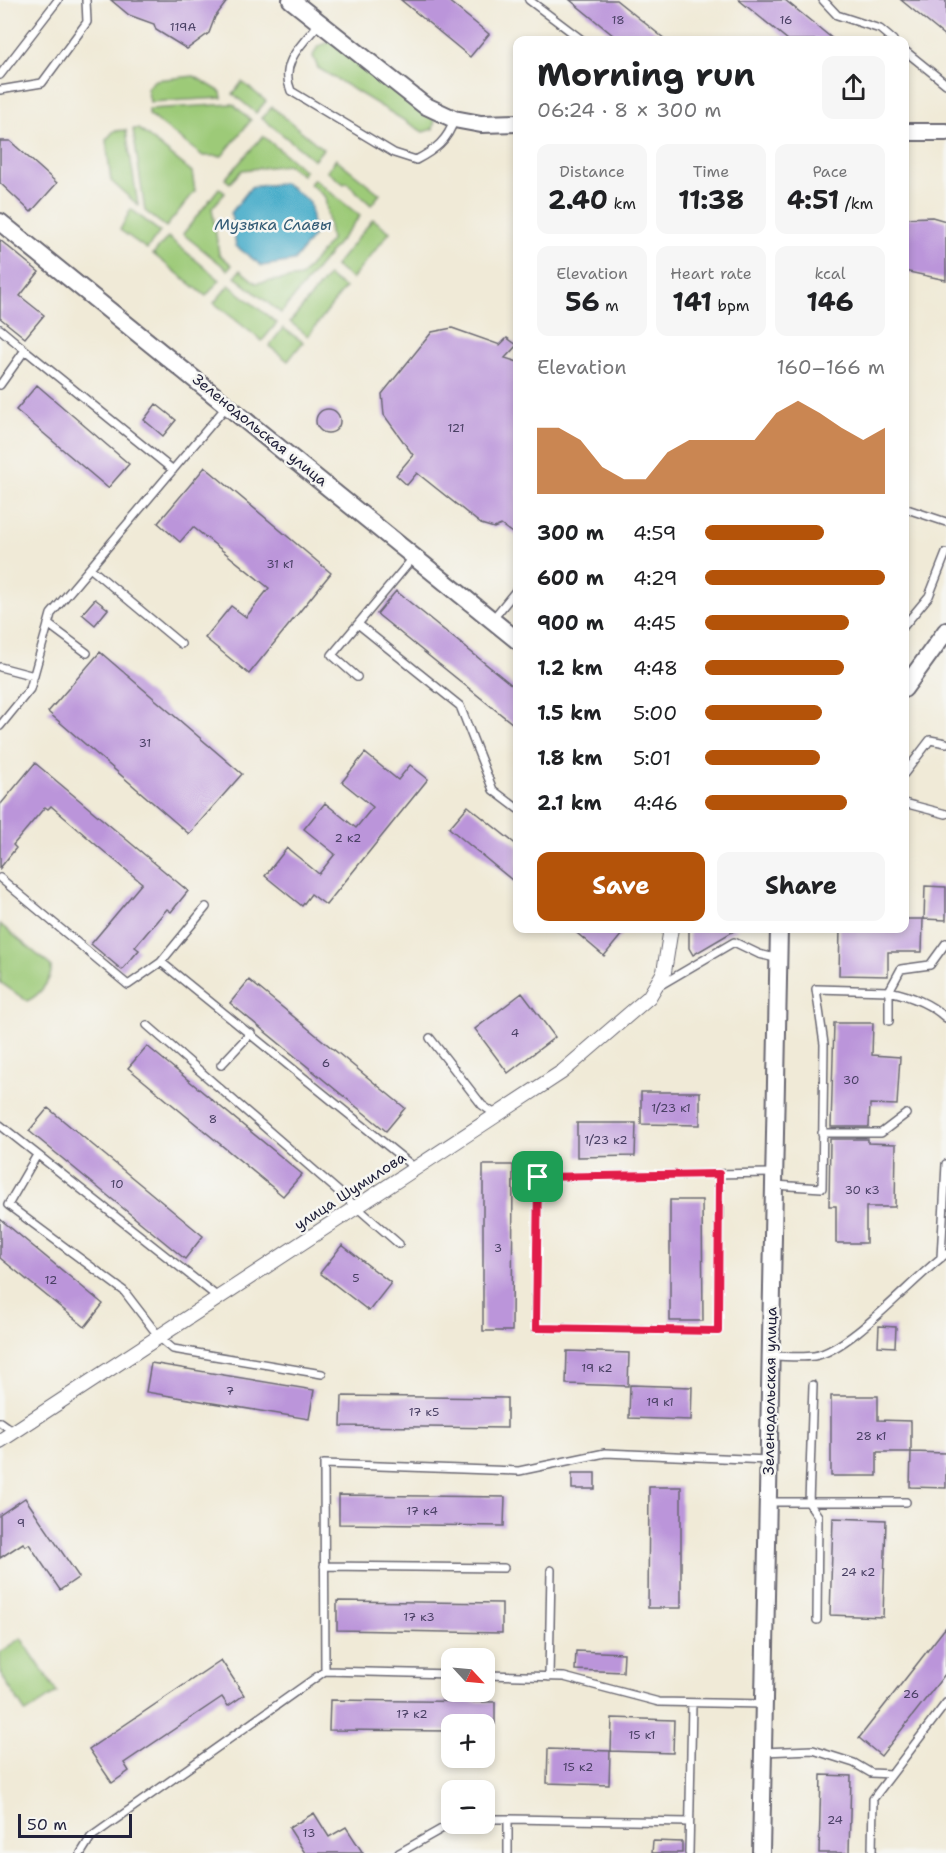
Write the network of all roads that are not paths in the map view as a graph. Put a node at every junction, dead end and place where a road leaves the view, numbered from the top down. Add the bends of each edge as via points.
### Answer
1 (58, 0) edge
2 (86, 0) edge
3 (291, 0) edge
4 (529, 0) edge
5 (823, 0) edge
6 (320, 22) junction
7 (577, 36) edge
8 (888, 36) edge
9 (909, 54) edge
10 (0, 75) edge
11 (946, 84) edge
12 (0, 90) edge
13 (454, 119) junction
14 (513, 123) edge
15 (909, 132) edge
16 (946, 132) edge
17 (0, 222) edge
18 (0, 329) edge
19 (26, 350) junction
20 (0, 385) edge
21 (228, 405) junction
22 (173, 470) junction
23 (909, 510) edge
24 (946, 522) edge
25 (946, 553) edge
26 (415, 556) junction
27 (90, 568) junction
28 (513, 594) edge
29 (492, 620) junction
30 (909, 620) edge
31 (48, 624) junction
32 (358, 624) junction
33 (946, 631) edge
34 (513, 636) edge
35 (181, 644) dead end
36 (87, 653) dead end
37 (0, 667) edge
38 (34, 676) junction
39 (357, 677) dead end
40 (909, 682) edge
41 (0, 726) edge
42 (946, 743) edge
43 (909, 767) edge
44 (909, 804) edge
45 (513, 805) edge
46 (946, 814) edge
47 (0, 878) edge
48 (206, 907) dead end
49 (669, 933) edge
50 (779, 933) edge
51 (946, 942) edge
52 (779, 959) junction
53 (160, 962) junction
54 (890, 991) junction
55 (649, 997) junction
56 (946, 1018) edge
57 (889, 1021) dead end
58 (147, 1025) dead end
59 (251, 1033) junction
60 (430, 1038) dead end
61 (221, 1065) dead end
62 (906, 1114) dead end
63 (498, 1116) junction
64 (0, 1125) edge
65 (822, 1133) junction
66 (37, 1155) junction
67 (946, 1164) edge
68 (416, 1168) junction
69 (719, 1174) junction
70 (774, 1179) junction
71 (357, 1206) junction
72 (399, 1244) dead end
73 (943, 1256) edge
74 (219, 1298) junction
75 (160, 1338) junction
76 (771, 1356) junction
77 (322, 1374) dead end
78 (813, 1385) dead end
79 (0, 1422) edge
80 (14, 1432) junction
81 (0, 1441) edge
82 (769, 1461) junction
83 (768, 1502) junction
84 (906, 1502) dead end
85 (809, 1503) junction
86 (324, 1566) junction
87 (504, 1568) dead end
88 (551, 1570) dead end
89 (817, 1620) dead end
90 (325, 1671) junction
91 (441, 1674) edge
92 (495, 1675) edge
93 (549, 1677) junction
94 (692, 1702) junction
95 (946, 1703) edge
96 (764, 1704) junction
97 (763, 1752) junction
98 (891, 1774) junction
99 (495, 1819) edge
100 (508, 1819) junction
101 (689, 1821) junction
102 (441, 1829) edge
103 (81, 1853) edge
104 (399, 1853) edge
105 (508, 1853) edge
106 (688, 1853) edge
107 (761, 1853) edge
108 (872, 1853) edge

1 - 10 lane
2 - 12 lane via 87,22 42,83
3 - 6 street
4 - 7 lane
5 - 8 lane via 837,15 880,29
6 - 13 street via 424,105
6 - 13 lane via 288,64 286,80 291,91 394,153 416,160 432,152 449,134
9 - 11 lane
13 - 14 street via 481,124
15 - 16 street
17 - 21 street, Зеленодольская улица
18 - 19 lane
19 - 20 lane
19 - 22 lane
21 - 22 lane
21 - 26 street, Зеленодольская улица
22 - 27 lane
23 - 24 lane
25 - 30 lane via 929,596
26 - 29 street, Зеленодольская улица
26 - 32 lane
27 - 31 lane via 51,614
27 - 35 lane
28 - 29 lane
29 - 34 street, Зеленодольская улица
31 - 36 lane
31 - 38 lane
32 - 39 lane via 332,655
32 - 45 lane via 460,706 494,790
33 - 40 street
37 - 38 lane
38 - 41 lane via 30,689
42 - 43 lane via 930,740
44 - 46 lane
47 - 53 lane via 128,985
48 - 53 lane
49 - 55 street, улица Шумилова via 664,972
50 - 52 street, Зеленодольская улица
51 - 54 lane via 930,965 901,969
52 - 55 lane via 734,942 662,984
52 - 70 street, Зеленодольская улица
53 - 59 lane
54 - 56 lane via 936,1008
54 - 57 lane
54 - 65 lane via 816,989 824,1044
55 - 63 street, улица Шумилова via 562,1072
58 - 71 lane
59 - 61 lane
59 - 68 lane
60 - 63 lane via 482,1105
62 - 65 lane via 881,1133
63 - 68 street, улица Шумилова
64 - 66 lane
65 - 70 lane via 822,1188
66 - 74 lane
66 - 75 lane via 8,1206 124,1291
67 - 73 lane
68 - 71 street, улица Шумилова
69 - 69 lane via 718,1331 536,1328 538,1177
69 - 70 lane
70 - 76 street, Зеленодольская улица
71 - 72 lane
71 - 74 street, улица Шумилова
73 - 76 lane via 831,1350 813,1356
74 - 75 street, улица Шумилова
75 - 77 lane via 173,1349
75 - 80 street, улица Шумилова
76 - 82 street, Зеленодольская улица
78 - 85 lane
79 - 80 lane
80 - 81 street, улица Шумилова
82 - 83 street, Зеленодольская улица
82 - 86 lane via 605,1453 519,1471 324,1464
83 - 85 lane
83 - 96 street, Зеленодольская улица
84 - 85 lane
85 - 89 lane via 818,1516
86 - 87 lane
86 - 90 lane
88 - 93 lane
90 - 91 lane
90 - 103 lane via 91,1837
92 - 93 lane
93 - 94 lane via 564,1677 659,1702
94 - 96 lane
94 - 101 lane
95 - 98 lane
96 - 97 street, Зеленодольская улица
97 - 98 lane via 813,1750 872,1773
97 - 107 street, Зеленодольская улица
98 - 108 lane via 873,1799
99 - 100 lane
100 - 101 lane
100 - 105 lane
101 - 106 lane
102 - 104 lane

